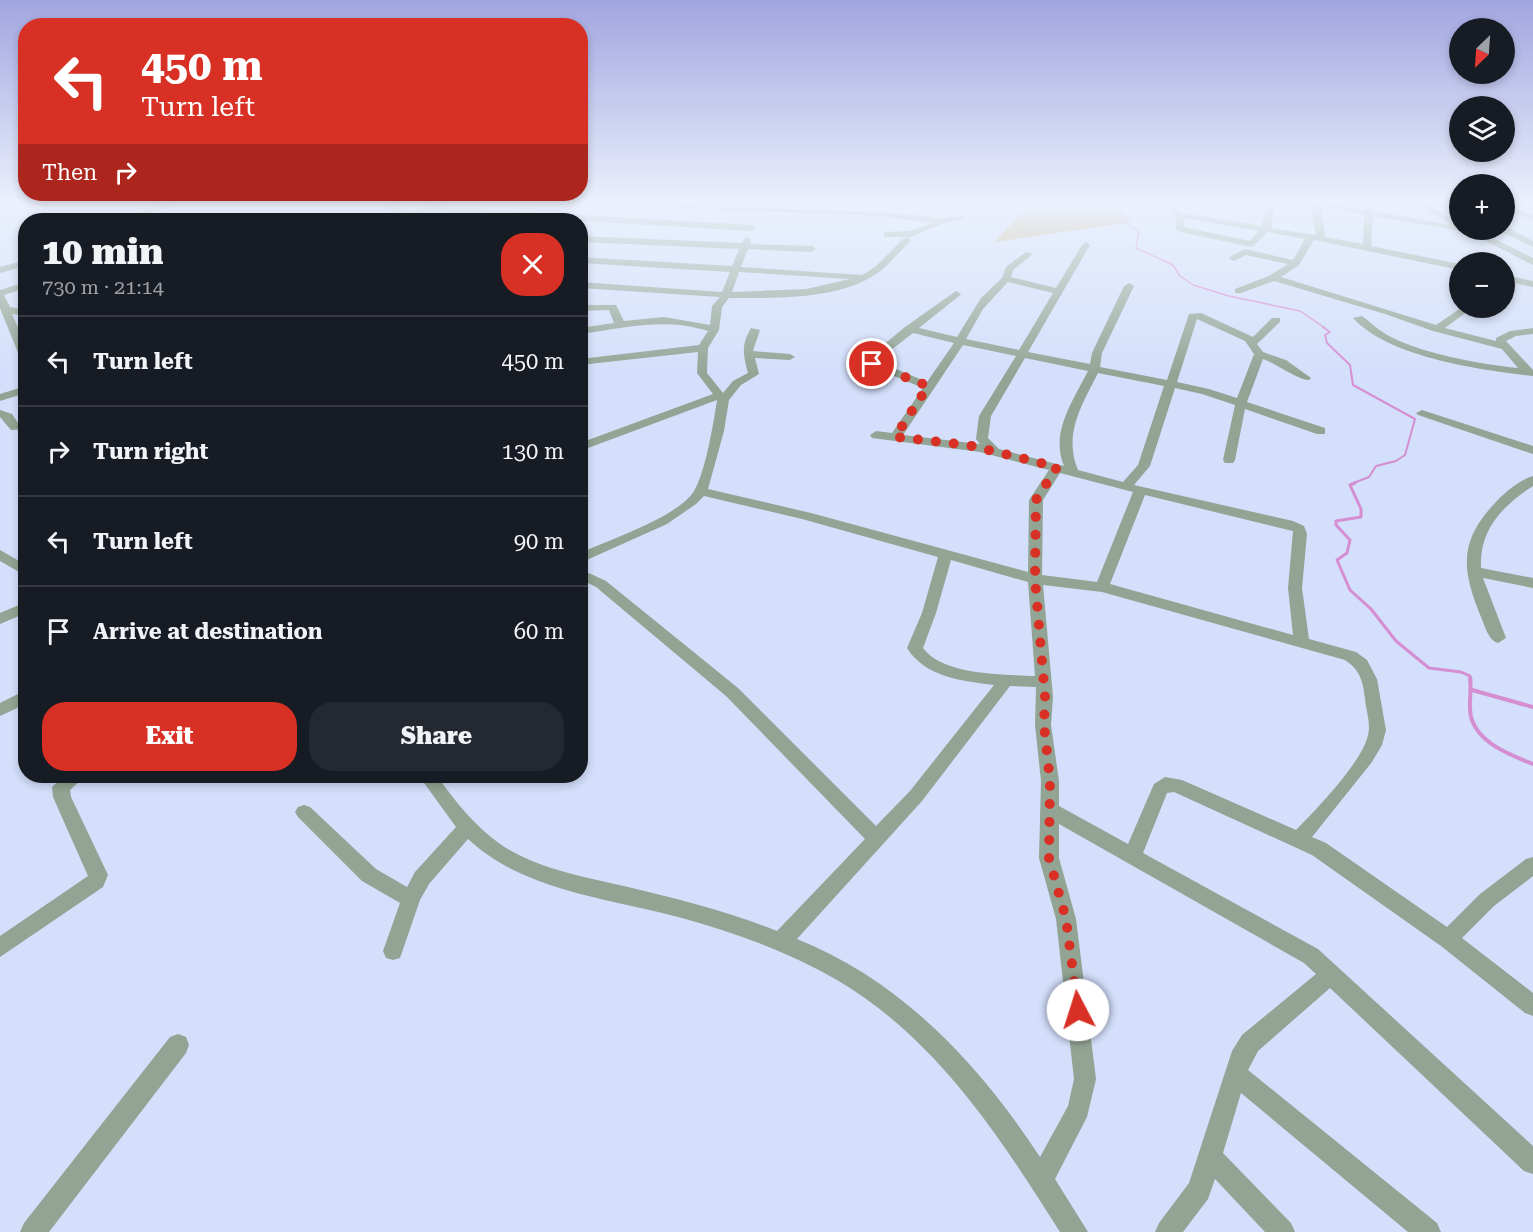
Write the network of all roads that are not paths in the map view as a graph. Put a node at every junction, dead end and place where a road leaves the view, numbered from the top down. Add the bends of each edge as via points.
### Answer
1 (738, 260) edge
2 (886, 260) edge
3 (1020, 260) edge
4 (1077, 260) edge
5 (1288, 260) edge
6 (1429, 260) edge
7 (588, 261) edge
8 (1296, 262) joint
9 (18, 265) edge
10 (1449, 265) edge
11 (0, 270) edge
12 (733, 271) junction
13 (864, 277) junction
14 (1006, 279) junction
15 (1273, 279) junction
16 (1515, 280) edge
17 (1533, 284) edge
18 (588, 285) edge
19 (1129, 286) dead end
20 (18, 288) edge
21 (1238, 291) dead end
22 (1059, 292) junction
23 (726, 293) junction
24 (956, 294) dead end
25 (0, 295) edge
26 (588, 308) edge
27 (7, 310) junction
28 (18, 312) edge
29 (1358, 318) dead end
30 (1453, 318) edge
31 (1276, 320) dead end
32 (620, 324) junction
33 (5, 326) edge
34 (909, 329) junction
35 (588, 330) edge
36 (714, 330) junction
37 (754, 330) dead end
38 (1533, 331) edge
39 (1424, 338) junction
40 (960, 341) junction
41 (1253, 342) junction
42 (1503, 346) junction
43 (18, 347) edge
44 (703, 348) junction
45 (747, 354) junction
46 (1022, 354) junction
47 (1259, 354) junction
48 (790, 357) dead end
49 (588, 361) edge
50 (1094, 368) junction
51 (1530, 372) edge
52 (1305, 378) dead end
53 (928, 386) junction
54 (1169, 386) junction
55 (18, 392) edge
56 (0, 398) edge
57 (720, 398) junction
58 (1241, 402) junction
59 (0, 412) edge
60 (1422, 413) dead end
61 (18, 426) edge
62 (1321, 431) dead end
63 (876, 435) dead end
64 (895, 437) junction
65 (588, 444) edge
66 (1533, 450) edge
67 (995, 452) junction
68 (1229, 460) dead end
69 (1064, 469) junction
70 (1533, 480) edge
71 (1133, 488) junction
72 (700, 491) junction
73 (0, 554) edge
74 (588, 555) edge
75 (945, 556) junction
76 (18, 566) edge
77 (1472, 571) junction
78 (588, 578) edge
79 (1035, 579) junction
80 (1533, 583) edge
81 (1102, 587) junction
82 (18, 611) edge
83 (0, 619) edge
84 (1498, 638) dead end
85 (1302, 643) junction
86 (1006, 680) junction
87 (1044, 682) junction
88 (18, 700) edge
89 (0, 710) edge
90 (67, 783) edge
91 (433, 783) edge
92 (1051, 811) junction
93 (304, 812) dead end
94 (467, 827) junction
95 (876, 838) junction
96 (1299, 839) junction
97 (1132, 856) junction
98 (1531, 869) edge
99 (411, 898) junction
100 (1448, 939) junction
101 (781, 942) junction
102 (0, 948) edge
103 (393, 951) dead end
104 (1331, 974) junction
105 (1533, 1006) edge
106 (178, 1045) dead end
107 (1235, 1074) junction
108 (1210, 1157) junction
109 (1533, 1162) edge
110 (1041, 1180) junction
111 (33, 1232) edge
112 (1075, 1232) edge
113 (1168, 1232) edge
114 (1282, 1232) edge
115 (1428, 1232) edge

1 - 12 street
2 - 13 street
3 - 14 street via 1009,269
4 - 22 street
5 - 8 street
6 - 10 street
7 - 12 street
8 - 15 street
9 - 11 street
12 - 13 street
12 - 23 street
13 - 23 street via 817,291
14 - 22 street
14 - 40 street via 991,290 971,317
15 - 21 street
15 - 39 street via 1389,312
16 - 17 street
18 - 23 street
19 - 50 street
20 - 25 street
22 - 46 street
23 - 36 street via 717,306
24 - 34 street
25 - 27 street
26 - 32 street via 613,307
27 - 28 street
27 - 33 street
29 - 39 street via 1389,340
30 - 39 street
31 - 41 street
32 - 35 street
32 - 36 street via 671,319
33 - 43 street
34 - 40 street
34 - 53 street via 868,362
36 - 44 street
37 - 45 street
38 - 42 street via 1503,336
39 - 42 street
39 - 51 street via 1479,367
40 - 46 street
40 - 53 street
41 - 47 street
41 - 54 street via 1202,316 1193,316
42 - 51 street
44 - 49 street
44 - 57 street via 702,373
45 - 48 street
45 - 57 street via 753,377 737,383
46 - 50 street
46 - 67 street via 982,425 982,439
47 - 52 street via 1282,362
47 - 58 street
50 - 54 street
50 - 69 street via 1067,427
53 - 64 street
54 - 58 street
54 - 71 street via 1144,466
55 - 56 street
57 - 65 street
57 - 72 street via 718,431
58 - 62 street
58 - 68 street
59 - 61 street
60 - 66 street
63 - 64 street
64 - 67 street
67 - 69 street
69 - 71 street
69 - 79 street via 1036,500
70 - 77 street via 1502,502 1488,519 1474,540
71 - 81 street
71 - 85 street via 1299,529 1293,577
72 - 74 street via 688,507
72 - 75 street via 806,516
73 - 76 street
75 - 79 street
75 - 86 street via 915,648 917,654 933,666
77 - 80 street
77 - 84 street
78 - 95 street via 732,692
79 - 81 street
79 - 87 street
81 - 85 street
82 - 83 street
85 - 96 street via 1350,656 1364,664 1370,675 1377,734 1361,765
86 - 87 street
86 - 95 street via 916,796
87 - 92 street
88 - 89 street
90 - 102 street via 62,787 62,797 98,875 96,881
91 - 94 street
92 - 97 street
92 - 110 street via 1049,858 1066,919 1085,1079 1079,1109
93 - 99 street via 369,876
94 - 99 street via 434,862
94 - 101 street via 493,849 556,879 696,914
95 - 101 street
96 - 97 street via 1176,785 1165,784
96 - 100 street via 1347,866
97 - 104 street via 1293,945
98 - 100 street via 1487,900
99 - 103 street
100 - 105 street
101 - 110 street via 845,973 899,1008 953,1058 1001,1118
104 - 107 street via 1250,1043
104 - 109 street
106 - 111 street
107 - 108 street
107 - 115 street
108 - 113 street via 1192,1203
108 - 114 street
110 - 112 street

